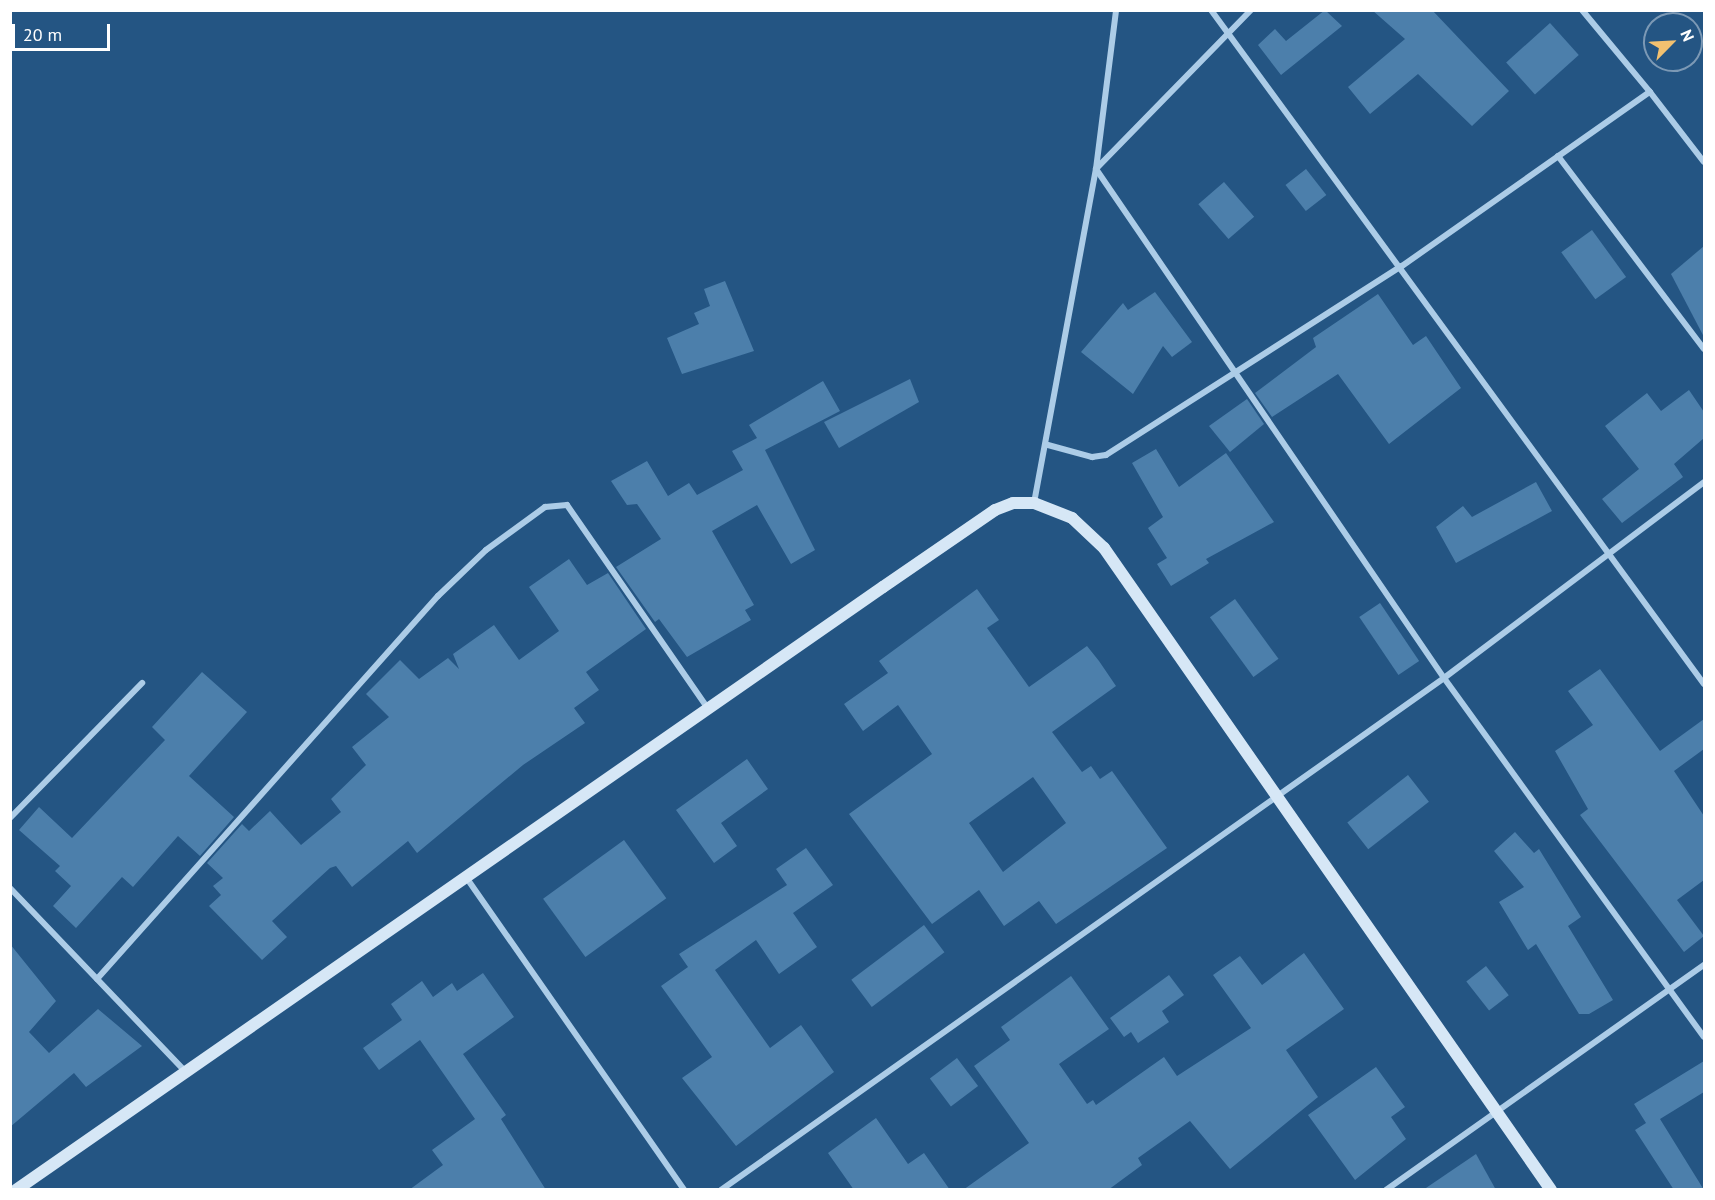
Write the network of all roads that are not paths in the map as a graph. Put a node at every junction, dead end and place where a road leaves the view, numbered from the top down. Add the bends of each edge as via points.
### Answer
1 (1116, 10) edge
2 (1211, 10) edge
3 (1251, 10) edge
4 (1582, 10) edge
5 (1230, 33) junction
6 (1650, 92) junction
7 (1558, 156) junction
8 (1704, 162) edge
9 (1096, 169) junction
10 (1402, 266) junction
11 (1704, 349) edge
12 (1235, 377) junction
13 (1048, 445) junction
14 (1704, 482) edge
15 (1034, 503) junction
16 (1610, 556) junction
17 (1444, 678) junction
18 (142, 683) dead end
19 (1704, 684) edge
20 (707, 707) junction
21 (1275, 795) junction
22 (10, 819) edge
23 (468, 880) junction
24 (10, 888) edge
25 (1704, 964) edge
26 (97, 978) junction
27 (1670, 988) junction
28 (1704, 1037) edge
29 (188, 1075) junction
30 (1496, 1112) junction
31 (16, 1190) edge
32 (684, 1190) edge
33 (721, 1190) edge
34 (1386, 1190) edge
35 (1551, 1190) edge

1 - 9 street
2 - 5 street
3 - 5 street
4 - 6 street
5 - 9 street
5 - 10 street
6 - 7 street
6 - 8 street
7 - 10 street
7 - 11 street
9 - 12 street
9 - 13 street
10 - 12 street
10 - 16 street
12 - 13 street via 1106,455 1092,457
12 - 17 street
13 - 15 street
14 - 16 street
15 - 20 street via 994,510
15 - 21 street via 1072,518 1104,548
16 - 17 street
16 - 19 street
17 - 21 street
17 - 27 street
18 - 22 street
20 - 23 street
20 - 26 street via 567,506 545,507 486,550 438,596
21 - 30 street
21 - 33 street
23 - 29 street
23 - 32 street
24 - 26 street
25 - 27 street
26 - 29 street
27 - 28 street
27 - 30 street
29 - 31 street
30 - 34 street
30 - 35 street

